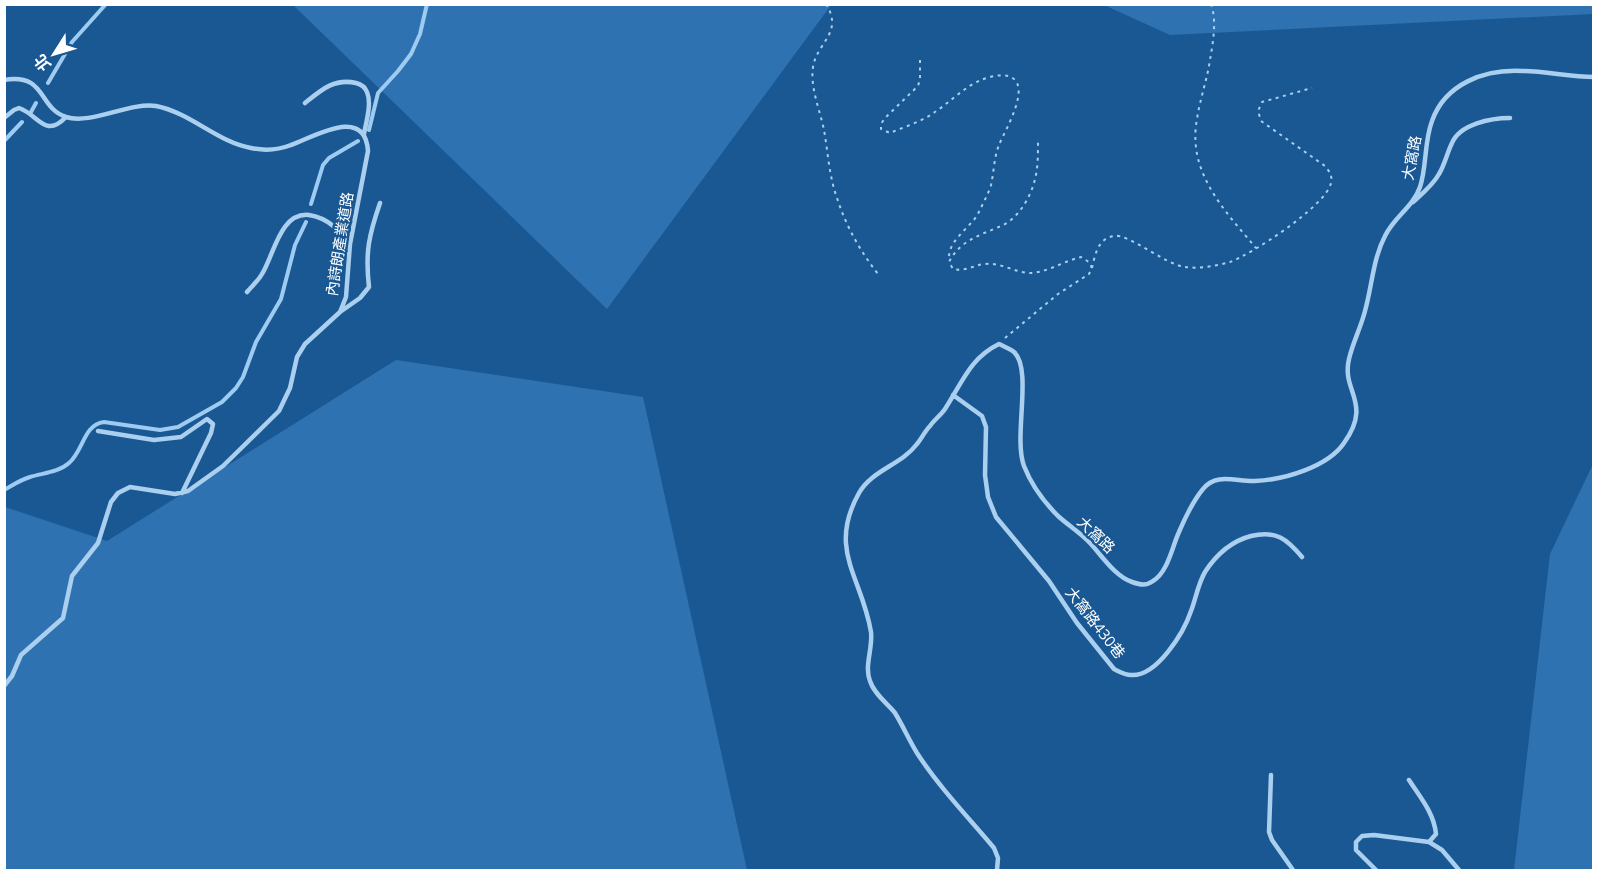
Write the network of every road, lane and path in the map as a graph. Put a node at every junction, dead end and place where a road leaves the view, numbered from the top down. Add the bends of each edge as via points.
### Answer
1 (826, 4) edge
2 (1211, 4) edge
3 (920, 60) dead end
4 (1593, 77) edge
5 (4, 80) edge
6 (1312, 88) dead end
7 (305, 103) dead end
8 (66, 117) junction
9 (4, 118) edge
10 (1510, 118) dead end
11 (362, 132) junction
12 (1038, 142) dead end
13 (380, 203) dead end
14 (1412, 204) junction
15 (350, 244) junction
16 (1256, 248) junction
17 (949, 262) junction
18 (1092, 268) junction
19 (878, 274) dead end
20 (247, 292) dead end
21 (340, 312) junction
22 (999, 344) junction
23 (953, 395) junction
24 (98, 431) dead end
25 (182, 492) junction
26 (1302, 557) dead end
27 (4, 686) edge
28 (1271, 775) dead end
29 (1408, 780) dead end
30 (1429, 842) junction
31 (997, 870) edge
32 (1293, 870) edge
33 (1376, 870) edge
34 (1459, 870) edge

1 - 19 path via 833,24 813,67 814,92 836,196 848,227
2 - 16 path via 1214,38 1195,148 1209,187
3 - 17 path via 918,86 885,118 881,124 884,132 930,116 981,80 1011,76 1019,90 996,155 990,187 972,225 952,245
4 - 14 lane, 大窩路 via 1520,70 1482,75 1457,87 1439,104 1431,124 1420,187
5 - 8 lane via 28,80
6 - 16 path via 1262,102 1258,111 1261,121 1324,166 1331,174 1331,185 1293,225
7 - 11 lane, 內詩朗產業道路 via 336,82 361,84 369,105
8 - 9 lane via 52,127 19,108
8 - 11 lane via 155,106 195,121 224,139 270,151 331,129 344,127
10 - 14 lane via 1498,118 1459,133 1432,185
11 - 15 lane, 內詩朗產業道路 via 368,151
12 - 17 path via 1036,178 1019,212 1010,222 964,244
13 - 21 lane via 366,259 369,286
14 - 22 lane, 大窩路 via 1384,237 1375,266 1349,359 1357,413 1344,445 1330,459 1287,475 1256,481 1221,478 1210,482 1192,506 1166,566 1156,580 1143,585 1129,581 1114,569 1057,514 1032,483 1023,463 1020,442 1021,364 1014,352
15 - 20 lane via 339,230 318,216 302,214 291,219 263,273
15 - 21 lane, 內詩朗產業道路 via 348,288
16 - 18 path via 1232,261 1205,268 1185,267 1170,263 1120,235 1110,236 1101,242
17 - 18 path via 953,269 961,271 985,264 1030,273 1080,257
18 - 22 path
21 - 25 lane, 內詩朗產業道路 via 305,344 279,411 223,466
22 - 23 lane via 971,365
23 - 26 lane, 大窩路430巷 via 982,416 986,428 988,497 996,516 1114,669 1133,675 1156,664 1181,634 1205,573 1219,553 1243,538 1274,534 1290,543
23 - 31 lane via 911,452 870,479 860,491 844,537 845,552 871,634 869,681 931,772 994,848
24 - 25 lane via 154,441 181,437 207,419 213,424 211,433
25 - 27 lane via 130,487 118,493 111,502 98,543 72,576 63,618 21,655
28 - 32 lane via 1269,832
29 - 30 lane via 1435,824 1436,834
30 - 33 lane via 1362,836 1356,842 1356,850
30 - 34 lane via 1442,850

